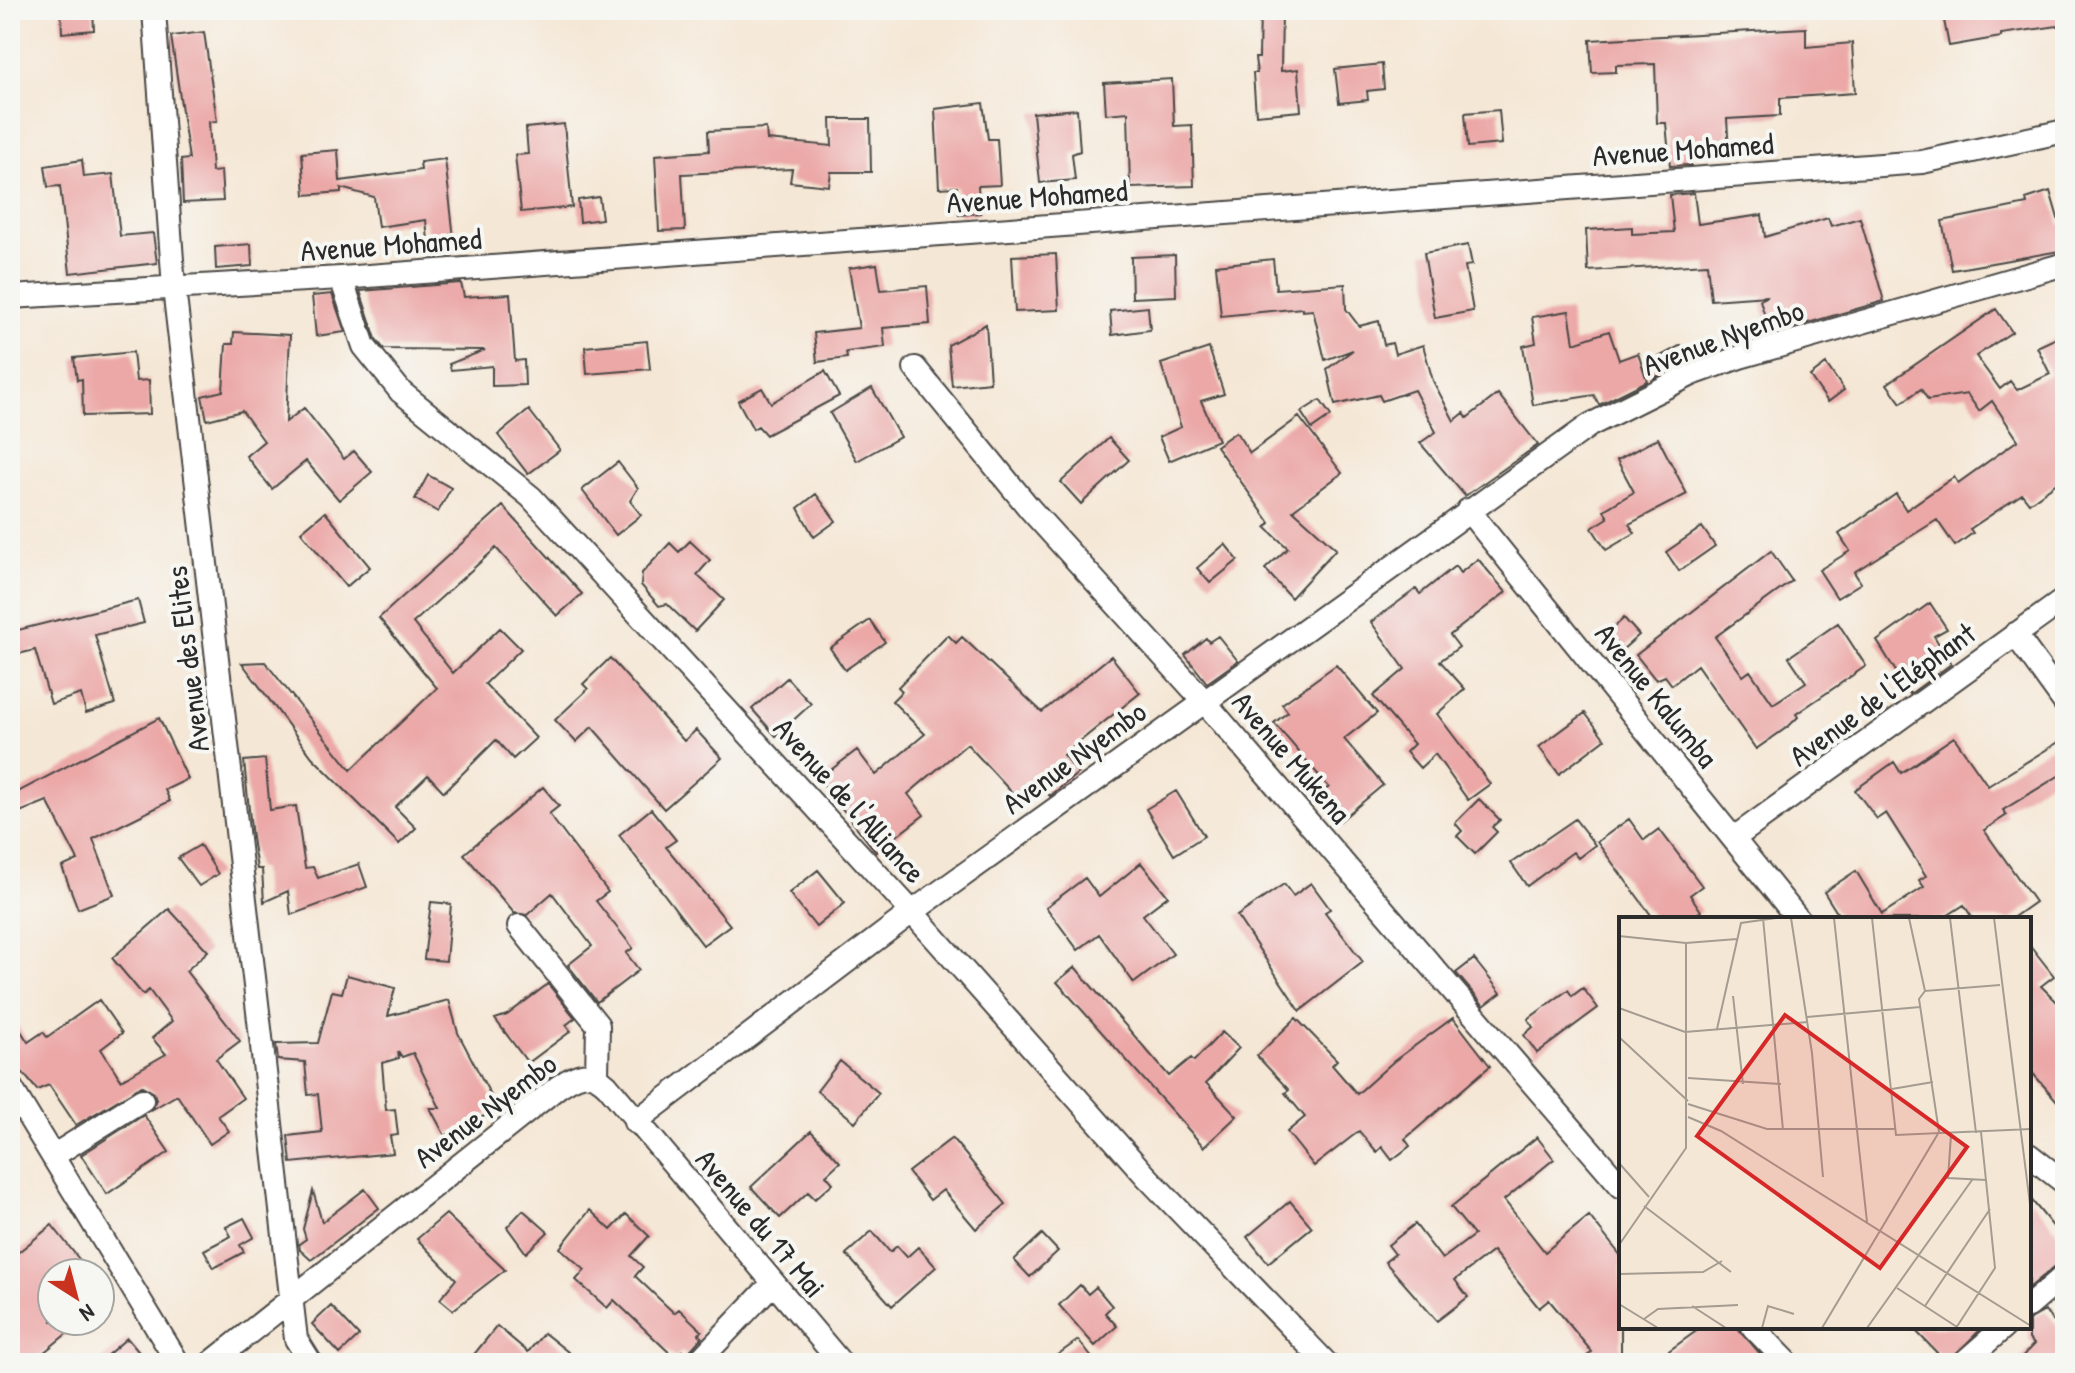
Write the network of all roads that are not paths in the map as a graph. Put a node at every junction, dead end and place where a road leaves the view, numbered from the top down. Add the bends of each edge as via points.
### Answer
1 (154, 10) edge
2 (2065, 131) edge
3 (2065, 264) edge
4 (341, 278) junction
5 (174, 288) junction
6 (10, 297) edge
7 (915, 368) dead end
8 (1468, 510) junction
9 (2065, 599) edge
10 (2015, 634) junction
11 (1203, 700) junction
12 (2065, 703) edge
13 (1734, 838) junction
14 (912, 912) junction
15 (1796, 917) edge
16 (519, 926) dead end
17 (597, 1075) junction
18 (10, 1086) edge
19 (142, 1100) dead end
20 (635, 1122) junction
21 (53, 1156) junction
22 (2031, 1157) edge
23 (2065, 1183) edge
24 (1619, 1184) edge
25 (2065, 1275) edge
26 (773, 1283) junction
27 (292, 1299) junction
28 (2031, 1304) edge
29 (1755, 1329) edge
30 (2002, 1329) edge
31 (178, 1363) edge
32 (211, 1363) edge
33 (311, 1363) edge
34 (697, 1363) edge
35 (841, 1363) edge
36 (1326, 1363) edge
37 (1788, 1363) edge
38 (1963, 1363) edge

1 - 5 street, Avenue des Elites
2 - 4 street, Avenue Mohamed via 1922,162
3 - 8 street, Avenue Nyembo via 1692,374 1590,425
4 - 5 street, Avenue Mohamed
4 - 14 street, Avenue de l'Alliance via 364,346 393,383 531,497
5 - 6 street, Avenue Mohamed
5 - 27 street, Avenue des Elites
7 - 11 street, Avenue Mukena via 1030,509
8 - 11 street, Avenue Nyembo
8 - 13 street, Avenue Kalumba
9 - 10 street, Avenue de l'Eléphant
10 - 12 street
10 - 13 street, Avenue de l'Eléphant
11 - 14 street, Avenue Nyembo
11 - 24 street, Avenue Mukena
13 - 15 street, Avenue Kalumba
14 - 20 street, Avenue Nyembo
14 - 36 street, Avenue de l'Alliance via 1146,1176
16 - 17 street via 598,1025
17 - 20 street, Avenue Nyembo
17 - 27 street, Avenue Nyembo via 585,1073 558,1087
18 - 21 street
19 - 21 street
20 - 26 street, Avenue du 17 Mai
21 - 31 street
22 - 23 street
25 - 28 street
26 - 34 street
26 - 35 street, Avenue du 17 Mai
27 - 32 street, Avenue Nyembo
27 - 33 street, Avenue des Elites via 296,1339
29 - 37 street
30 - 38 street

